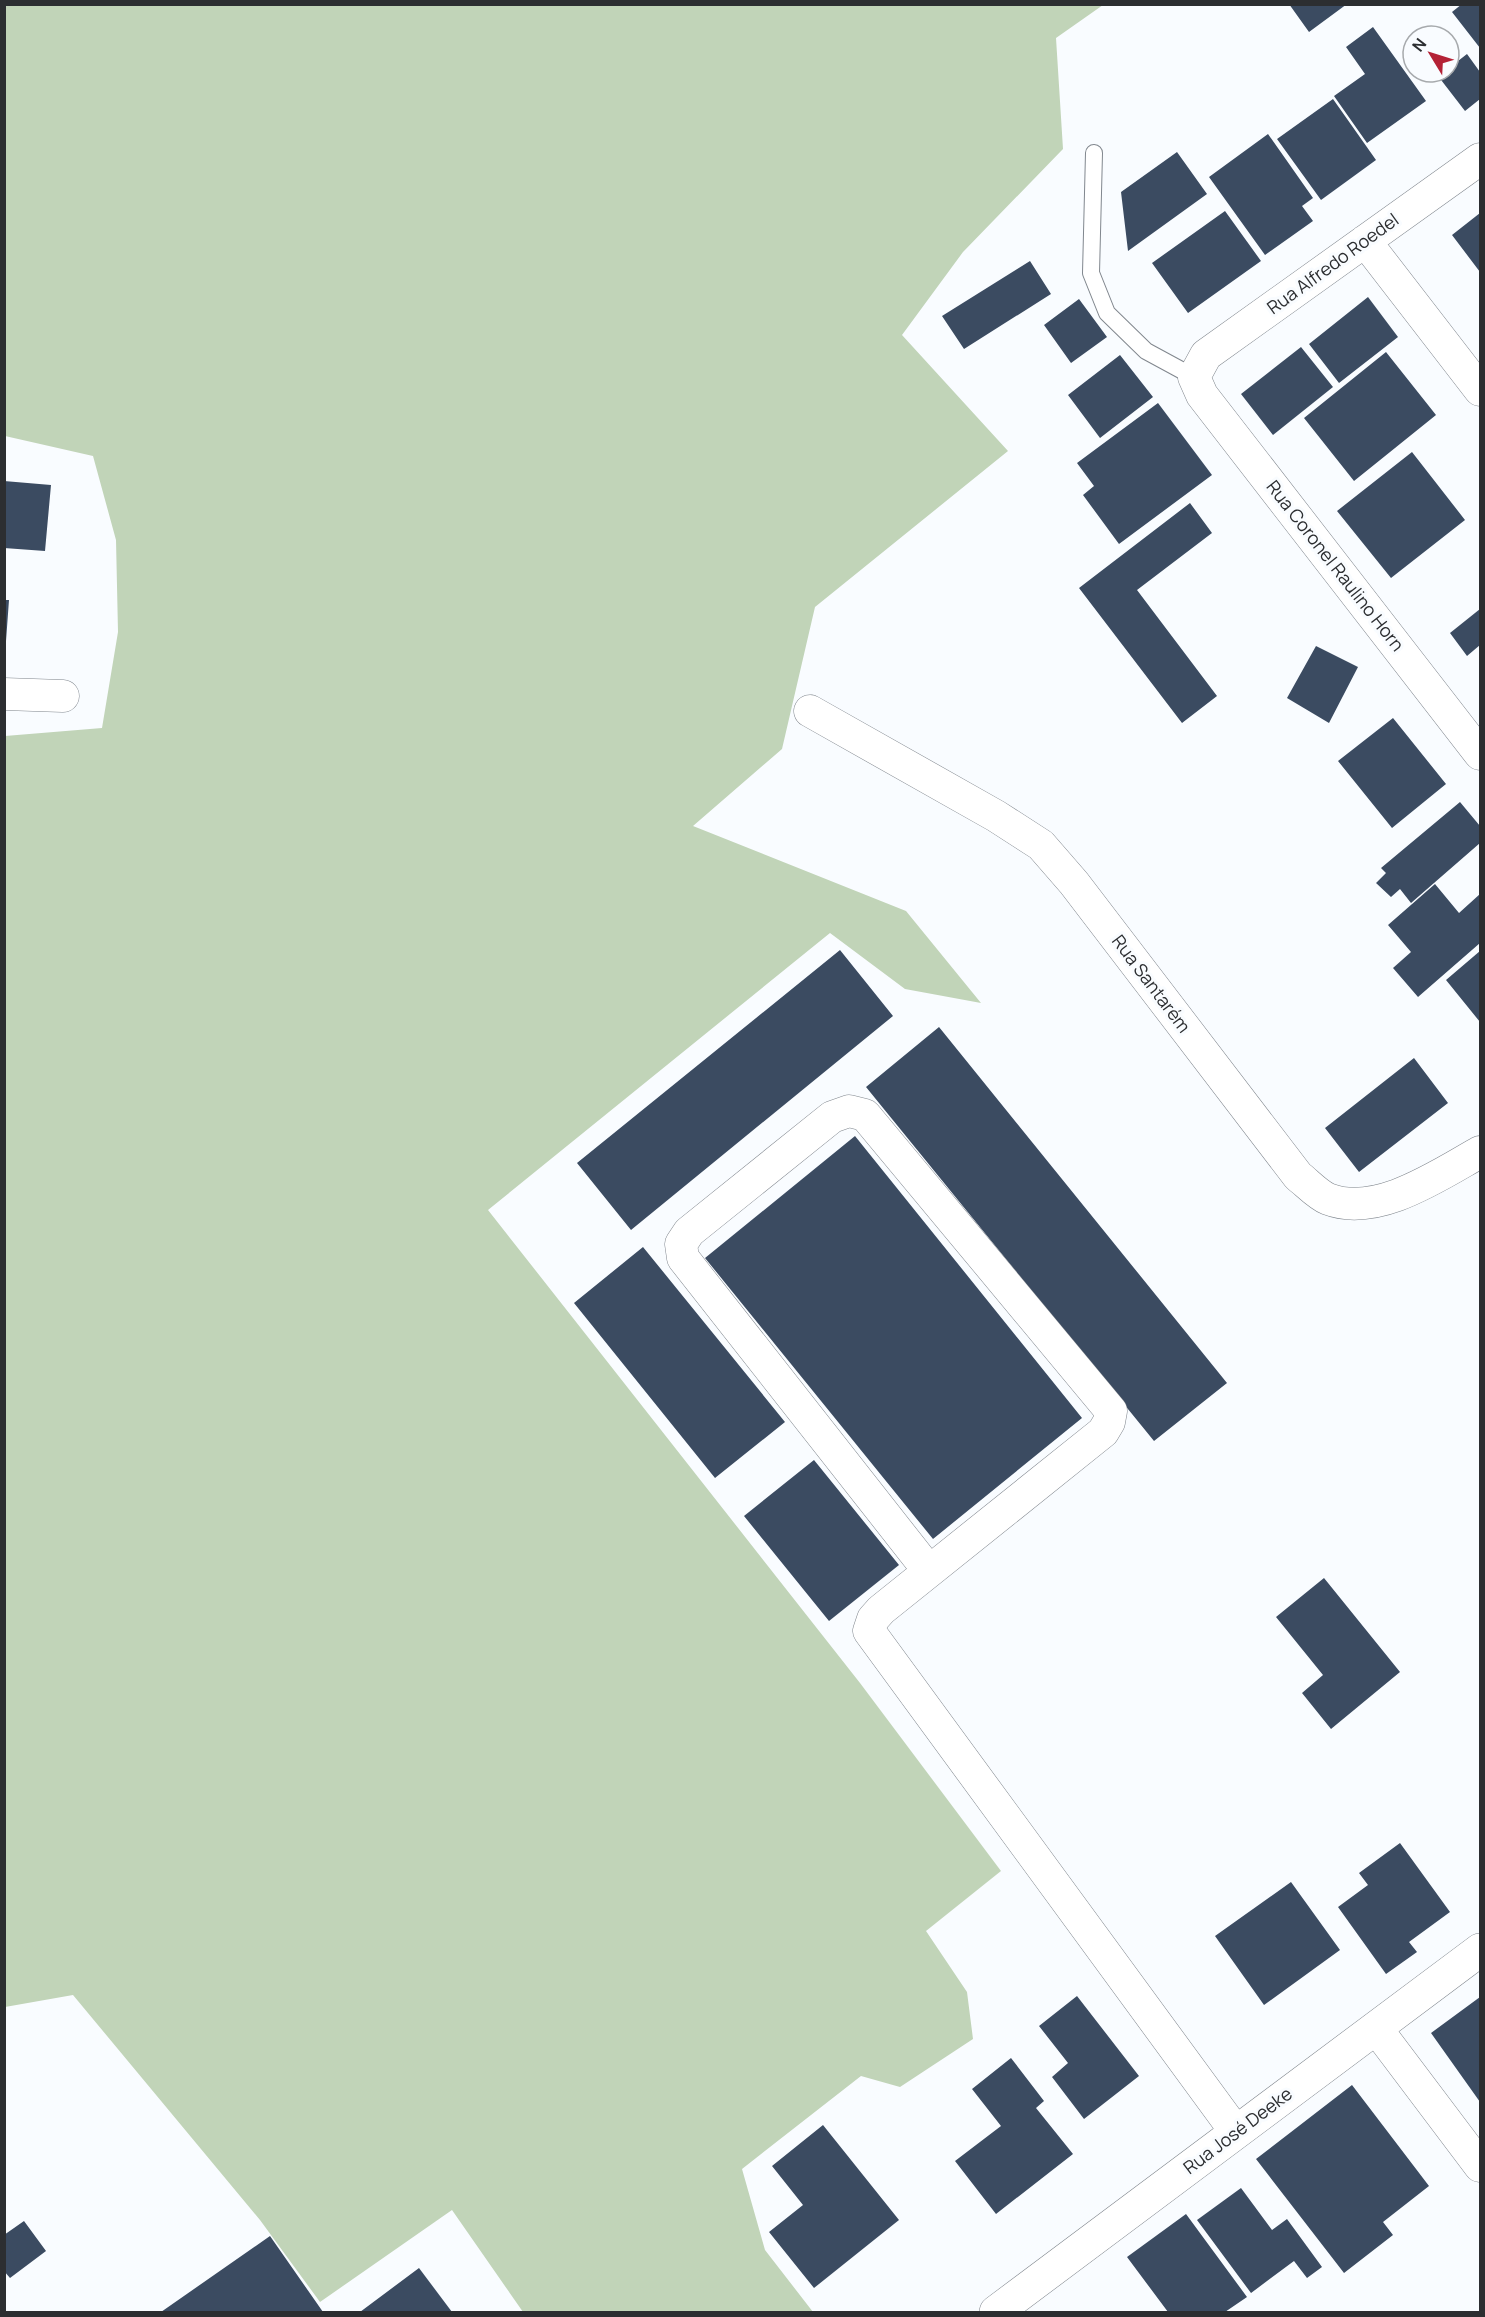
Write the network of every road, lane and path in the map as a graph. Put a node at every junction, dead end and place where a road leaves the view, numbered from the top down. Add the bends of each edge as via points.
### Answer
1 (1094, 153) dead end
2 (1480, 159) edge
3 (1365, 240) junction
4 (1194, 377) junction
5 (1480, 390) edge
6 (4, 694) edge
7 (63, 696) dead end
8 (810, 711) dead end
9 (1480, 754) edge
10 (1480, 1152) edge
11 (930, 1571) junction
12 (1480, 1950) edge
13 (1376, 2028) junction
14 (1236, 2132) junction
15 (1480, 2166) edge
16 (996, 2313) edge

1 - 4 lane via 1091,273 1107,313 1146,351
2 - 3 street, Rua Alfredo Roedel
3 - 4 street, Rua Alfredo Roedel via 1206,356
3 - 5 street
4 - 9 street, Rua Coronel Raulino Horn via 1202,395
6 - 7 street
8 - 10 street, Rua Santarém via 1041,845 1298,1176 1327,1198 1353,1204 1380,1200 1421,1185
11 - 11 street via 1103,1432 1111,1411 865,1115 849,1111 832,1117 689,1232 681,1244 683,1258
11 - 14 street via 881,1610 869,1631
12 - 13 street, Rua José Deeke
13 - 14 street, Rua José Deeke
13 - 15 street
14 - 16 street, Rua José Deeke

